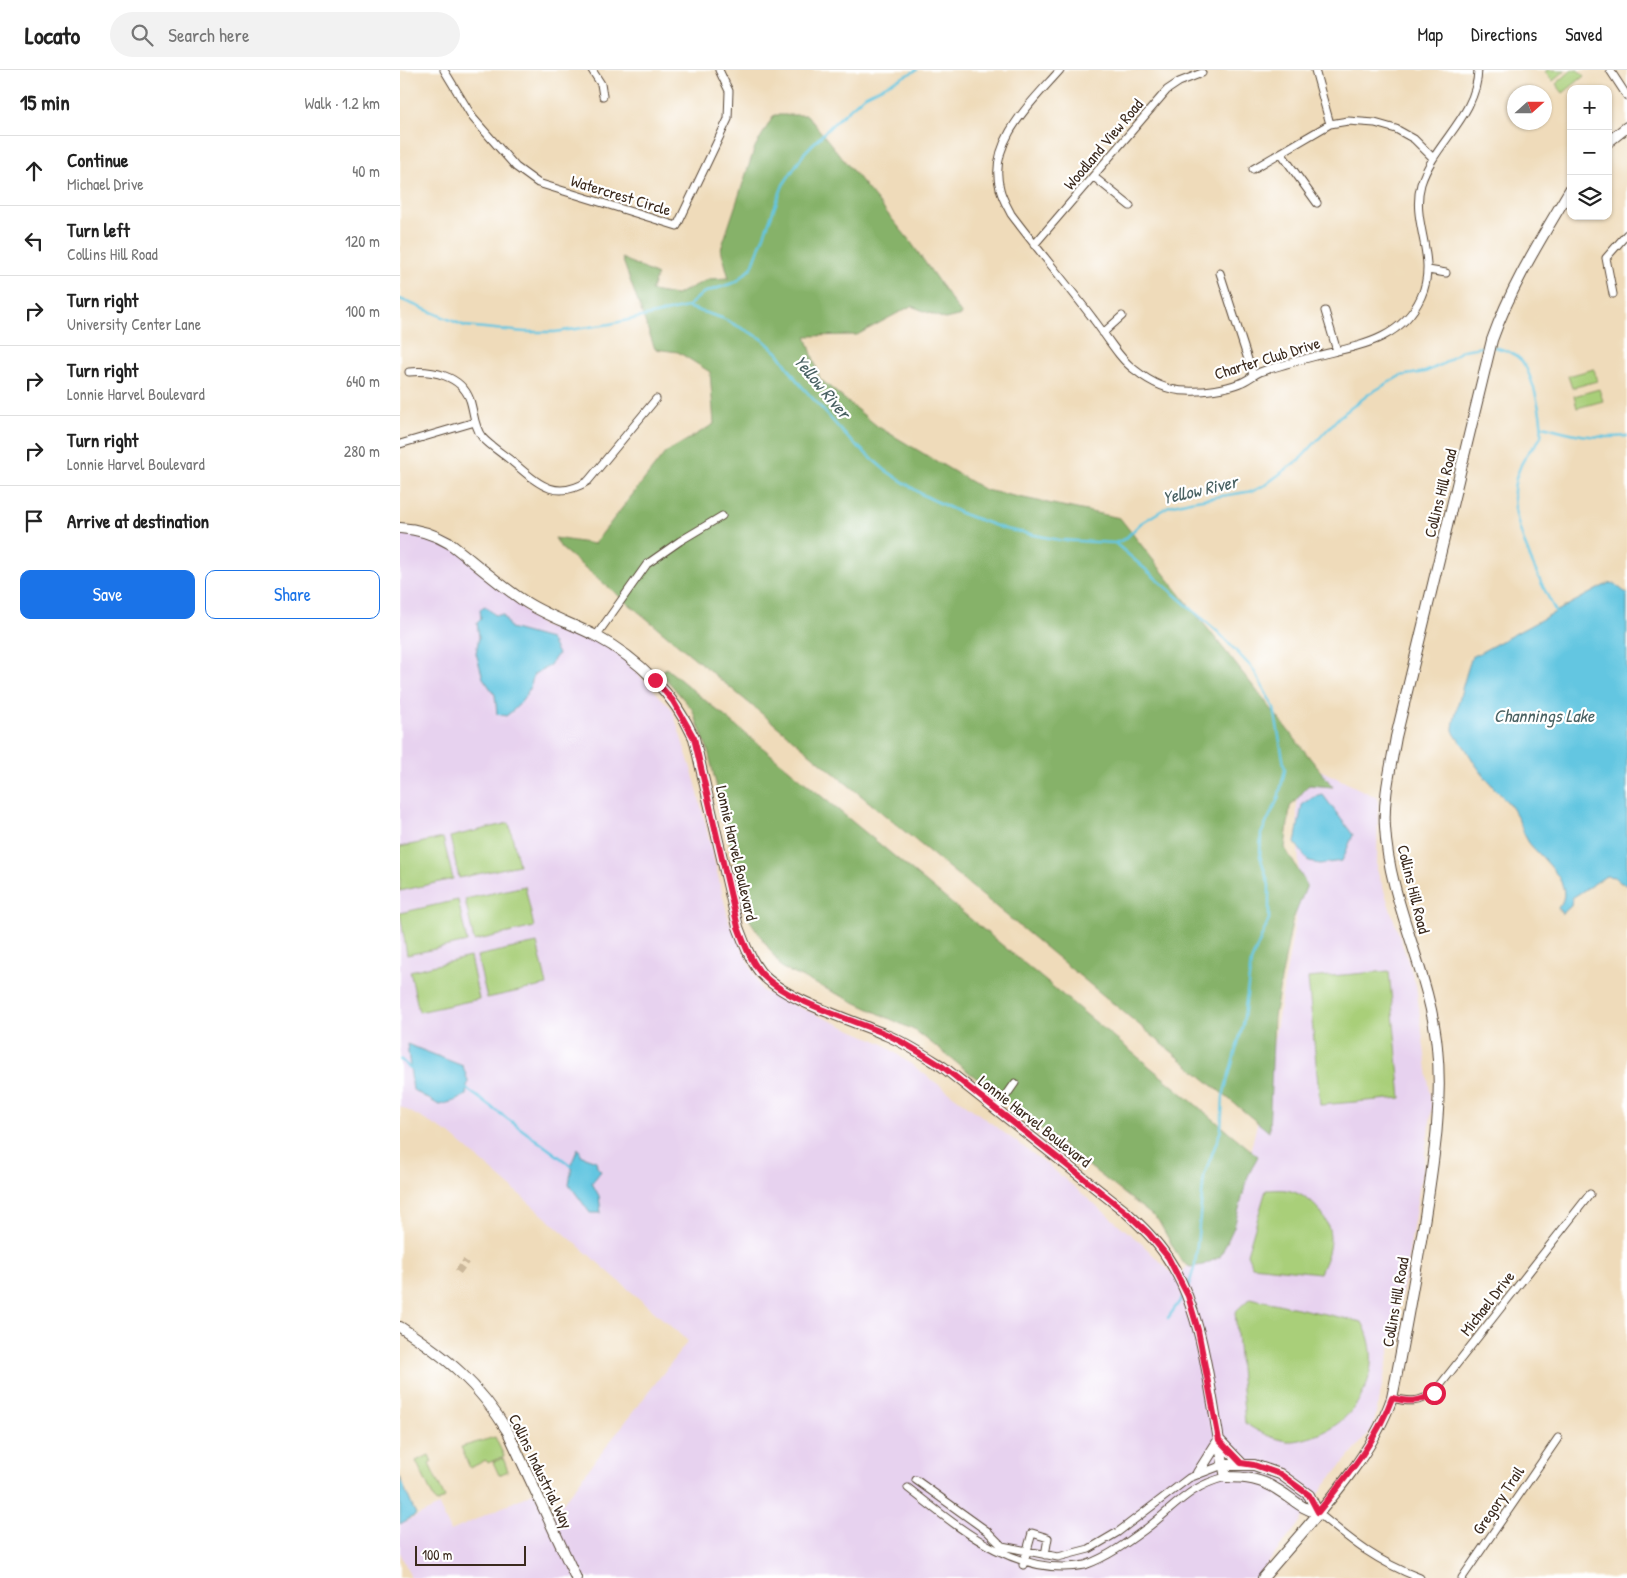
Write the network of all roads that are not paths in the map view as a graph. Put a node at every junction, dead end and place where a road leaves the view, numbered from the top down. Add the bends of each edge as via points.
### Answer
1 (444, 70) edge
2 (592, 70) edge
3 (719, 70) edge
4 (1060, 70) edge
5 (1315, 70) edge
6 (1478, 70) edge
7 (1610, 70) edge
8 (1202, 73) dead end
9 (603, 96) dead end
10 (1627, 96) edge
11 (1330, 124) junction
12 (1627, 127) edge
13 (1612, 139) edge
14 (1281, 153) junction
15 (1432, 157) junction
16 (1253, 169) dead end
17 (1094, 177) junction
18 (1567, 195) edge
19 (1317, 203) dead end
20 (1130, 206) dead end
21 (1627, 234) edge
22 (1034, 245) junction
23 (1428, 270) junction
24 (1220, 273) dead end
25 (1446, 273) dead end
26 (1613, 294) dead end
27 (1325, 311) dead end
28 (1122, 316) dead end
29 (1103, 333) junction
30 (1337, 351) junction
31 (408, 372) dead end
32 (1253, 375) junction
33 (656, 399) dead end
34 (475, 422) junction
35 (400, 444) edge
36 (722, 516) dead end
37 (400, 528) edge
38 (596, 636) junction
39 (1015, 1083) dead end
40 (996, 1110) junction
41 (1590, 1194) dead end
42 (400, 1327) edge
43 (1392, 1398) junction
44 (1558, 1438) dead end
45 (1219, 1440) junction
46 (1241, 1463) junction
47 (1223, 1465) junction
48 (1198, 1473) junction
49 (1226, 1477) junction
50 (916, 1480) dead end
51 (908, 1488) dead end
52 (1318, 1512) junction
53 (1027, 1552) junction
54 (1045, 1555) junction
55 (1024, 1564) junction
56 (576, 1578) edge
57 (1263, 1578) edge
58 (1420, 1578) edge
59 (1462, 1578) edge

1 - 3 street, Watercrest Circle via 472,118 516,166 538,183 677,226 728,120 729,91
2 - 9 street via 601,84
4 - 22 street, Charter Club Drive via 1011,130 998,163 1000,189 1011,214
5 - 11 street
6 - 15 street, Charter Club Drive via 1471,103 1446,143
7 - 10 street
8 - 17 street, Woodland View Road via 1167,90 1146,111
11 - 14 street
11 - 15 street via 1348,121 1375,123 1396,129 1414,139
12 - 13 street
14 - 16 street
14 - 19 street
15 - 23 street, Charter Club Drive via 1419,194
17 - 20 street
17 - 22 street, Woodland View Road
18 - 43 street, Collins Hill Road via 1522,269 1492,340 1396,738 1386,794 1389,860 1428,998 1439,1072 1434,1164
21 - 26 street via 1606,258
22 - 29 street, Charter Club Drive
23 - 25 street
23 - 30 street, Charter Club Drive via 1428,280 1420,299 1391,333 1373,342
24 - 32 street
27 - 30 street
28 - 29 street
29 - 32 street, Charter Club Drive via 1133,369 1162,386 1187,391 1213,389 1242,383
30 - 32 street, Charter Club Drive
31 - 34 street via 432,372 451,378 470,399
33 - 34 street via 588,481 568,491 546,488 481,436
34 - 35 street
36 - 38 street via 647,564
37 - 38 street, Lonnie Harvel Boulevard via 438,537 520,599
38 - 40 street, Lonnie Harvel Boulevard via 622,652 655,680 688,726 705,779 738,927 744,945 761,973 797,998 915,1049
39 - 40 street
40 - 45 street, Lonnie Harvel Boulevard via 1126,1212 1168,1257 1194,1314
41 - 43 street, Michael Drive via 1434,1393 1421,1401
42 - 56 street, Collins Industrial Way via 454,1365 494,1410 508,1432
43 - 52 street, Collins Hill Road via 1384,1421 1369,1447
44 - 59 street, Gregory Trail
45 - 46 street
45 - 47 street, Lonnie Harvel Boulevard
45 - 48 street
46 - 47 street
46 - 52 street via 1280,1474 1309,1495
47 - 48 street
47 - 49 street, Lonnie Harvel Boulevard
48 - 54 street via 1118,1532 1089,1549 1058,1556
49 - 52 street via 1245,1477 1269,1484 1300,1508
49 - 55 street via 1196,1487 1117,1550 1085,1564 1058,1569
50 - 53 street via 987,1531 1002,1546
51 - 55 street via 978,1544
52 - 57 street, Collins Hill Road
52 - 58 street via 1363,1550
53 - 54 street
53 - 54 street via 1032,1533 1048,1538
53 - 55 street

